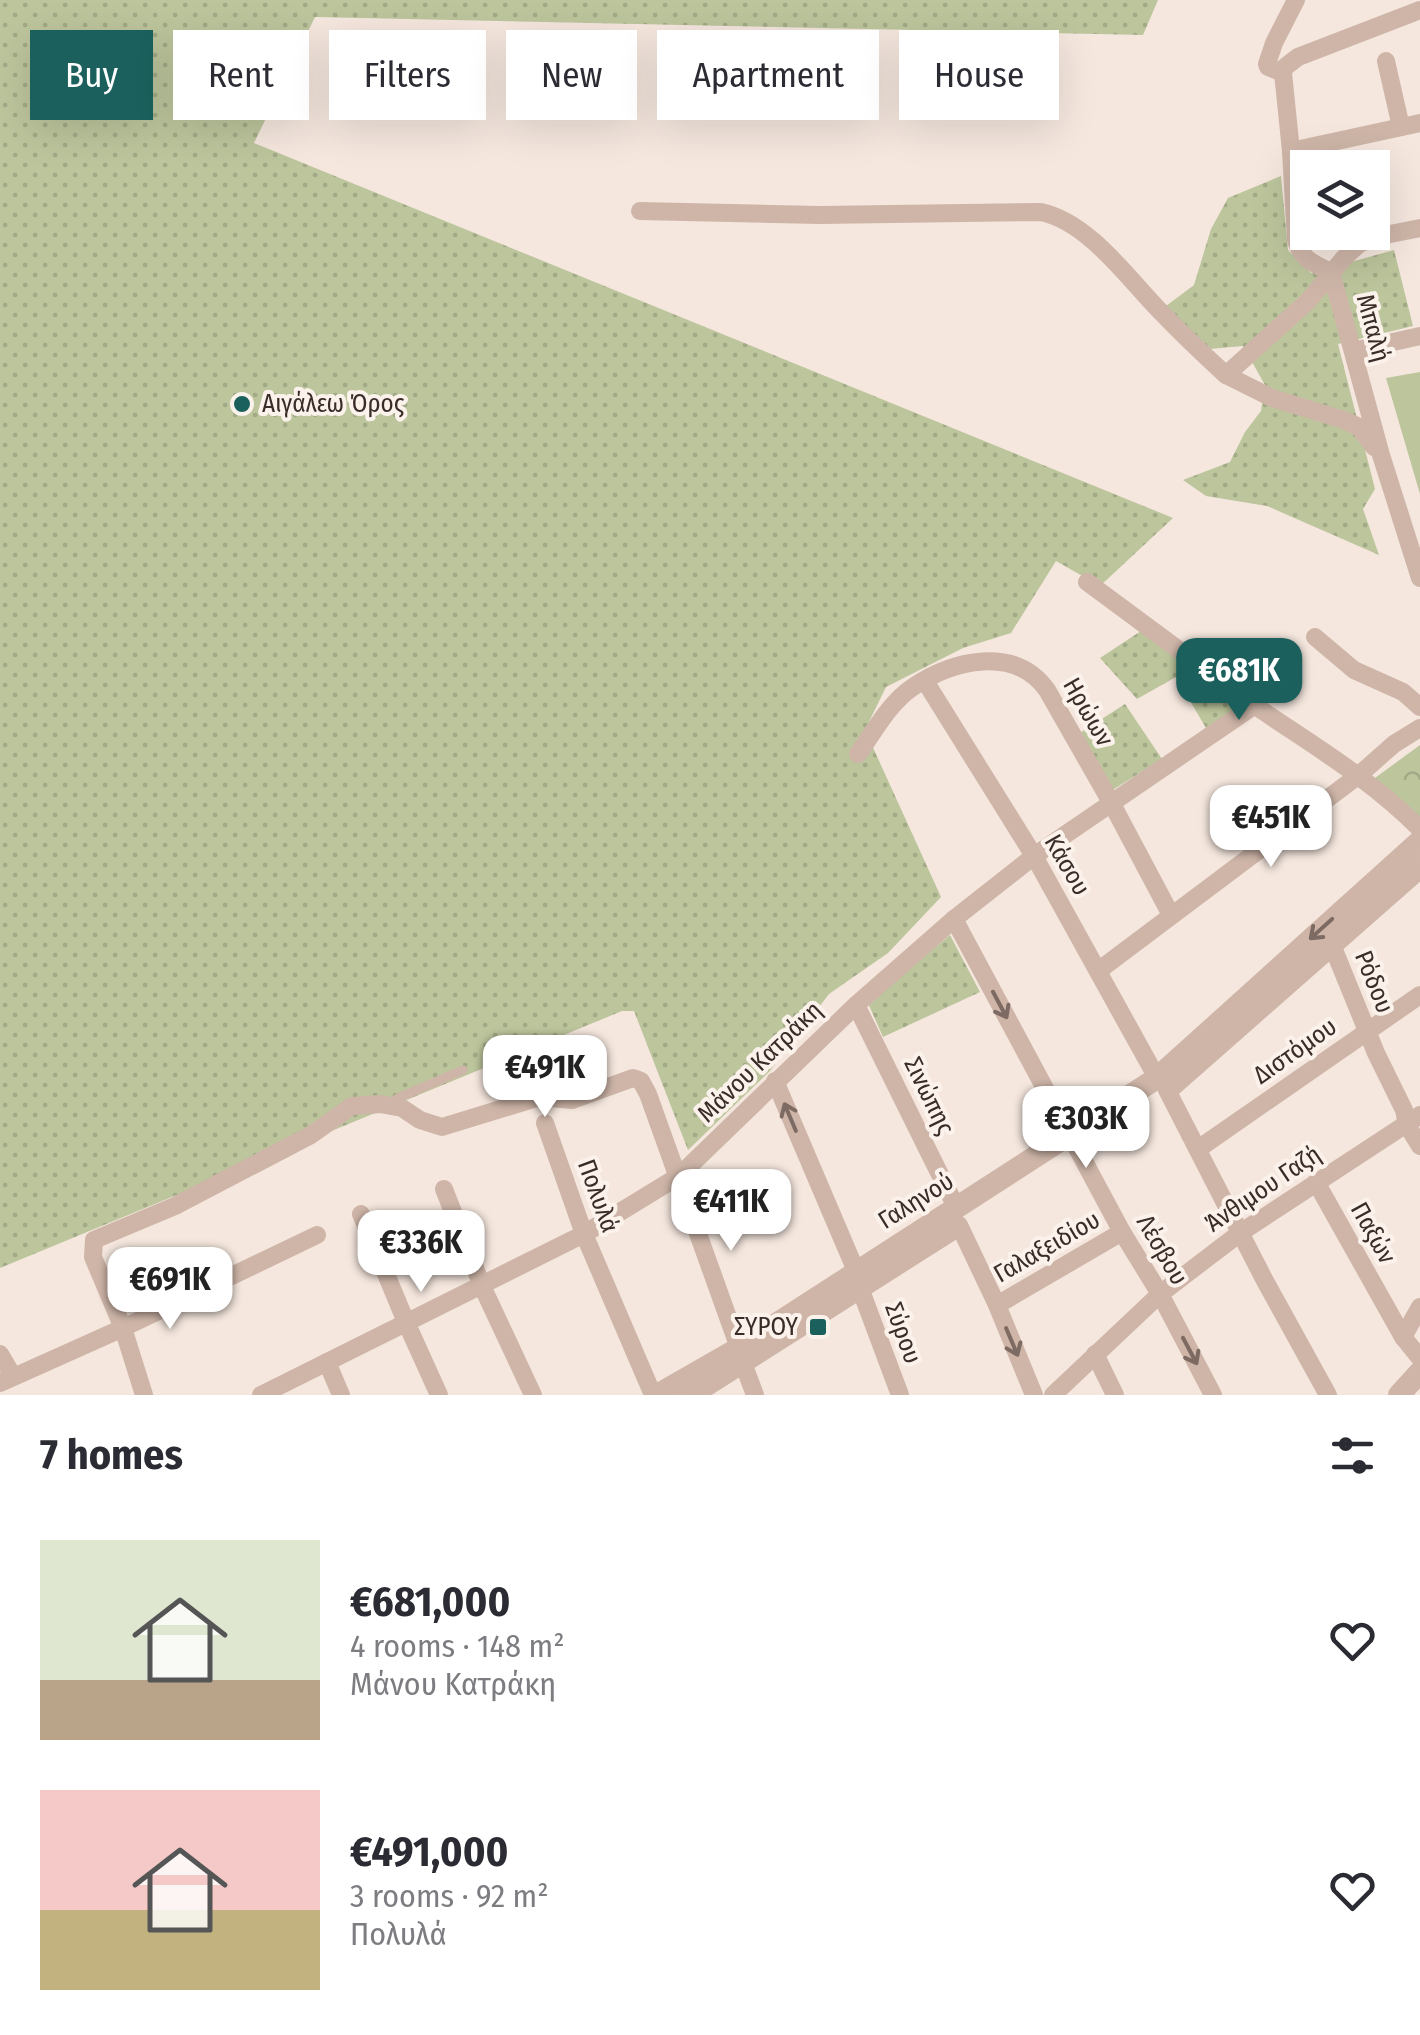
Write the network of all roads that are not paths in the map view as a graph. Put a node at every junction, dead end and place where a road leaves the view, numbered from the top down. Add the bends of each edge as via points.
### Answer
1 (1296, 0) edge
2 (1420, 10) edge
3 (1386, 61) dead end
4 (1283, 73) junction
5 (1411, 125) edge
6 (1291, 150) edge
7 (1296, 150) edge
8 (640, 210) dead end
9 (1420, 228) edge
10 (1299, 250) edge
11 (1332, 272) junction
12 (1420, 336) edge
13 (1353, 351) junction
14 (1226, 375) junction
15 (1381, 456) junction
16 (1420, 578) edge
17 (1087, 582) dead end
18 (1315, 637) dead end
19 (925, 681) junction
20 (1254, 705) junction
21 (1420, 707) edge
22 (1420, 728) edge
23 (858, 754) dead end
24 (1359, 776) junction
25 (1112, 804) junction
26 (1420, 829) edge
27 (1420, 841) edge
28 (1034, 856) junction
29 (1420, 866) edge
30 (1171, 915) junction
31 (954, 919) junction
32 (1332, 945) junction
33 (1098, 971) junction
34 (1420, 995) edge
35 (856, 1005) junction
36 (1367, 1032) junction
37 (463, 1070) dead end
38 (775, 1081) junction
39 (1162, 1084) junction
40 (389, 1106) junction
41 (1414, 1120) edge
42 (545, 1124) dead end
43 (1073, 1141) junction
44 (1420, 1146) edge
45 (1198, 1149) junction
46 (678, 1176) junction
47 (1316, 1182) junction
48 (444, 1189) dead end
49 (361, 1214) dead end
50 (958, 1217) junction
51 (1122, 1232) junction
52 (1240, 1232) junction
53 (584, 1234) junction
54 (317, 1235) dead end
55 (858, 1280) junction
56 (482, 1286) junction
57 (1160, 1294) junction
58 (997, 1305) junction
59 (1420, 1307) edge
60 (406, 1322) junction
61 (123, 1328) junction
62 (1403, 1337) junction
63 (0, 1354) edge
64 (1095, 1354) junction
65 (741, 1355) junction
66 (1420, 1358) edge
67 (327, 1362) junction
68 (1420, 1372) edge
69 (6, 1379) edge
70 (144, 1395) edge
71 (261, 1395) edge
72 (341, 1395) edge
73 (439, 1395) edge
74 (533, 1395) edge
75 (655, 1395) edge
76 (691, 1395) edge
77 (755, 1395) edge
78 (900, 1395) edge
79 (1034, 1395) edge
80 (1053, 1395) edge
81 (1116, 1395) edge
82 (1213, 1395) edge
83 (1328, 1395) edge
84 (1399, 1395) edge

1 - 4 street, Μπαλή via 1268,59 1268,68
2 - 4 street via 1298,57
3 - 5 street
4 - 6 street, Μπαλή
5 - 7 street
8 - 14 street via 1052,214 1094,242
9 - 11 street via 1359,244
10 - 11 street, Μπαλή
11 - 13 street, Μπαλή
11 - 14 street
12 - 13 street
13 - 15 street, Μπαλή
14 - 15 street via 1359,428
15 - 16 street, Μπαλή
17 - 20 street
18 - 21 street via 1354,670 1404,692
19 - 23 street, Ηρώων via 901,698
19 - 25 street, Ηρώων via 988,660 1027,669 1047,690
19 - 28 street, Κάσου
20 - 24 street
20 - 25 street, Μάνου Κατράκη
22 - 24 street
24 - 26 street
24 - 30 street
25 - 28 street, Μάνου Κατράκη
25 - 30 street, Ηρώων
27 -> 39 street, Γαληνού
28 - 31 street, Μάνου Κατράκη
28 - 33 street, Κάσου
29 - 32 street, Γαληνού
30 - 33 street
31 - 35 street, Μάνου Κατράκη
31 -> 43 street, Λέσβου
32 - 36 street, Ρόδου
32 - 39 street, Γαληνού
33 - 39 street, Κάσου
34 - 36 street, Διστόμου
35 - 38 street, Μάνου Κατράκη
35 - 50 street, Σινώπης
36 - 41 street, Ρόδου
36 - 45 street, Διστόμου
37 - 40 lane
38 - 46 street, Μάνου Κατράκη
55 -> 38 street, Σύρου
39 - 43 street, Γαληνού
39 - 45 street, Κάσου
40 - 46 street via 442,1127 540,1097 572,1100 633,1078 648,1094
40 - 61 street via 352,1106 311,1136 94,1240 93,1257
41 - 44 street, Ρόδου
41 - 47 street, Άνθιμου Γαζή
42 - 53 street, Πολυλά
43 - 50 street, Γαληνού via 1014,1169
43 - 51 street, Λέσβου
45 - 52 street, Κάσου
46 - 53 street, Μάνου Κατράκη
46 - 65 street
47 - 52 street, Άνθιμου Γαζή
47 - 62 street, Παξών
48 - 56 street
49 - 60 street
50 - 55 street, Γαληνού
50 - 58 street, Σινώπης
51 - 57 street, Λέσβου
51 - 58 street, Γαλαξειδίου
52 - 57 street, Άνθιμου Γαζή
52 - 83 street, Κάσου
53 - 56 street, Μάνου Κατράκη
53 - 75 street, Πολυλά
54 - 61 street
55 - 65 street, Γαληνού
55 - 78 street, Σύρου
56 - 60 street, Μάνου Κατράκη
56 - 74 street
57 - 64 street, Άνθιμου Γαζή
57 -> 82 street, Λέσβου
58 -> 79 street, Σινώπης
59 - 62 street
60 - 67 street, Μάνου Κατράκη
60 - 73 street
61 - 69 street
61 - 70 street
62 - 66 street, Παξών
63 - 69 street
64 - 80 street, Άνθιμου Γαζή
64 - 81 street
65 - 75 street, Γαληνού
65 - 76 street, Γαληνού
65 - 77 street
67 - 71 street, Μάνου Κατράκη
67 - 72 street
68 - 84 street

